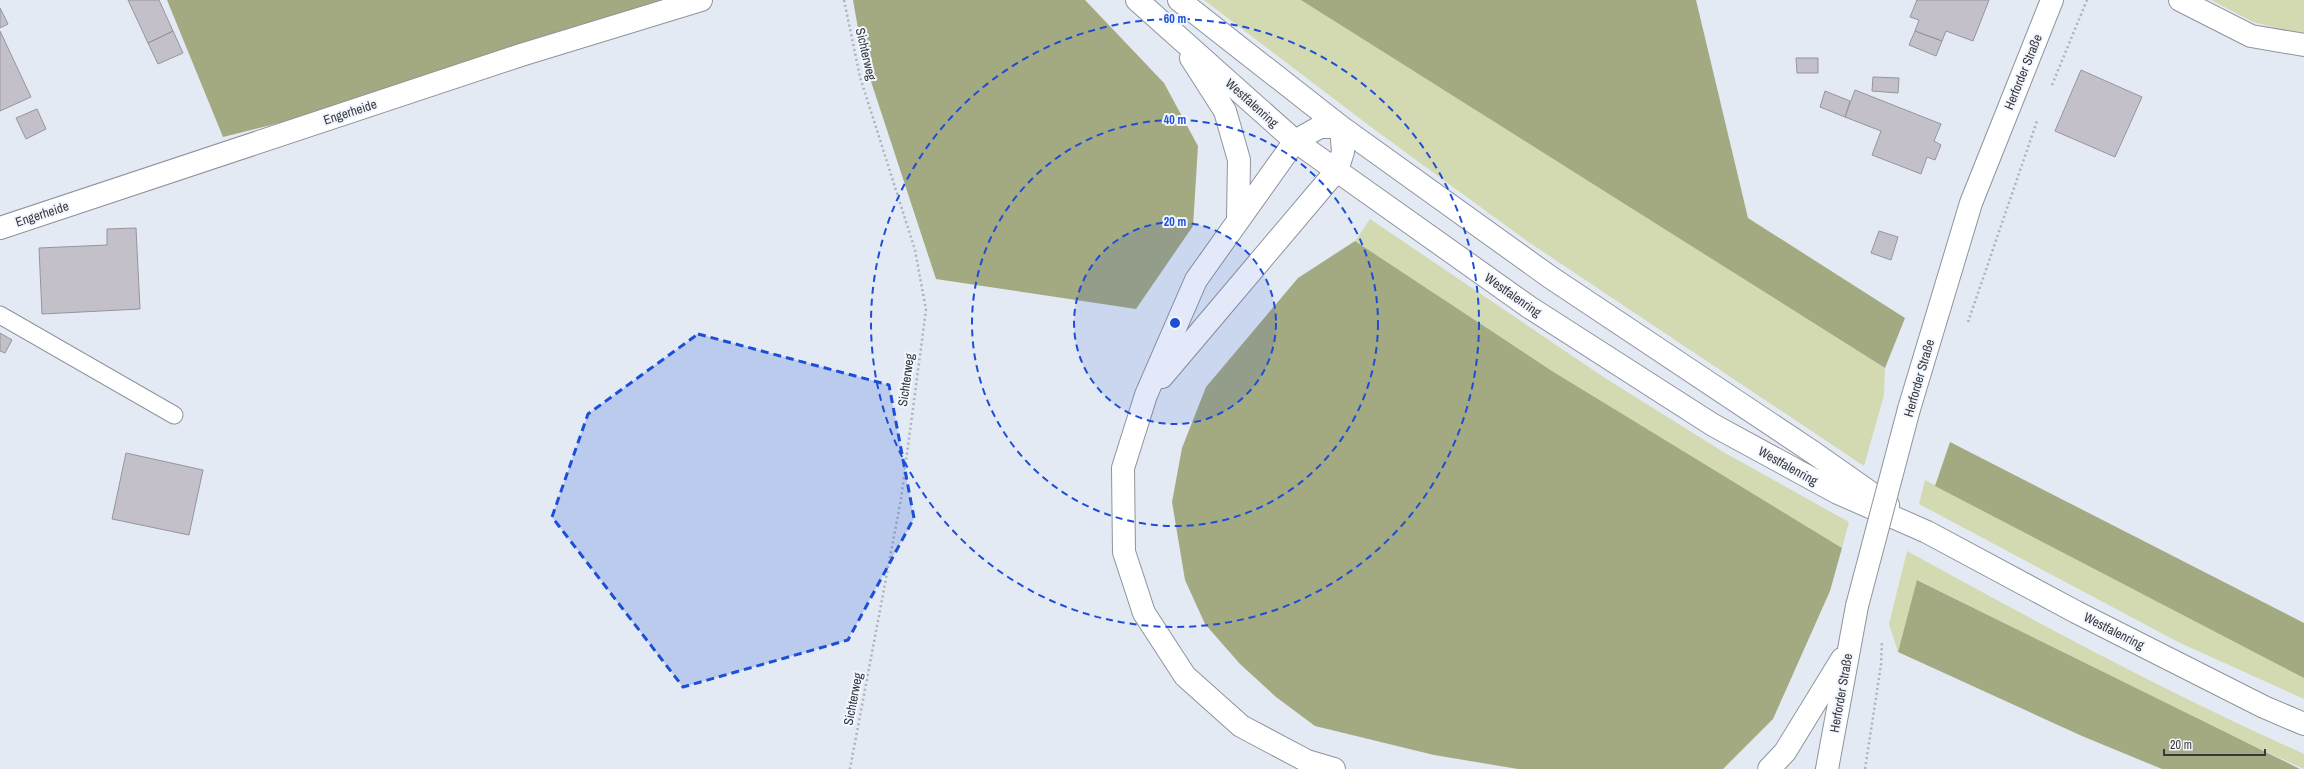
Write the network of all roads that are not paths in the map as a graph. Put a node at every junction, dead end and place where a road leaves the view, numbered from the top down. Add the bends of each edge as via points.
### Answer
1 (701, 0) edge
2 (1137, 0) edge
3 (1179, 0) edge
4 (2052, 0) edge
5 (2180, 0) edge
6 (1176, 35) junction
7 (2304, 45) edge
8 (1341, 127) junction
9 (1295, 141) junction
10 (1337, 170) junction
11 (1238, 218) junction
12 (0, 228) edge
13 (0, 315) edge
14 (1146, 395) junction
15 (174, 415) dead end
16 (1927, 532) junction
17 (1848, 649) junction
18 (2304, 724) edge
19 (1334, 769) edge
20 (1769, 769) edge
21 (1827, 769) edge

1 - 12 main road, Engerheide via 522,55
2 - 6 main road, Westfalenring
3 - 8 main road, Westfalenring
4 - 17 main road, Herforder Straße, bridge via 1971,204 1909,409
5 - 7 main road via 2251,36
6 - 9 main road, Westfalenring
6 - 11 main road via 1225,111 1239,160
8 - 9 main road via 1320,127
8 - 10 main road via 1343,152
8 - 16 main road, Westfalenring via 1550,277 1814,453
9 - 10 main road, Westfalenring
9 - 11 main road
10 - 14 main road
10 - 16 main road, Westfalenring via 1529,307 1713,425 1838,493
11 - 14 main road via 1196,280
13 - 15 lane
14 - 19 main road via 1123,468 1124,552 1144,613 1185,676 1241,726 1307,760
16 - 18 main road, Westfalenring via 2076,612
17 - 20 main road via 1785,752
17 - 21 main road, Herforder Straße

